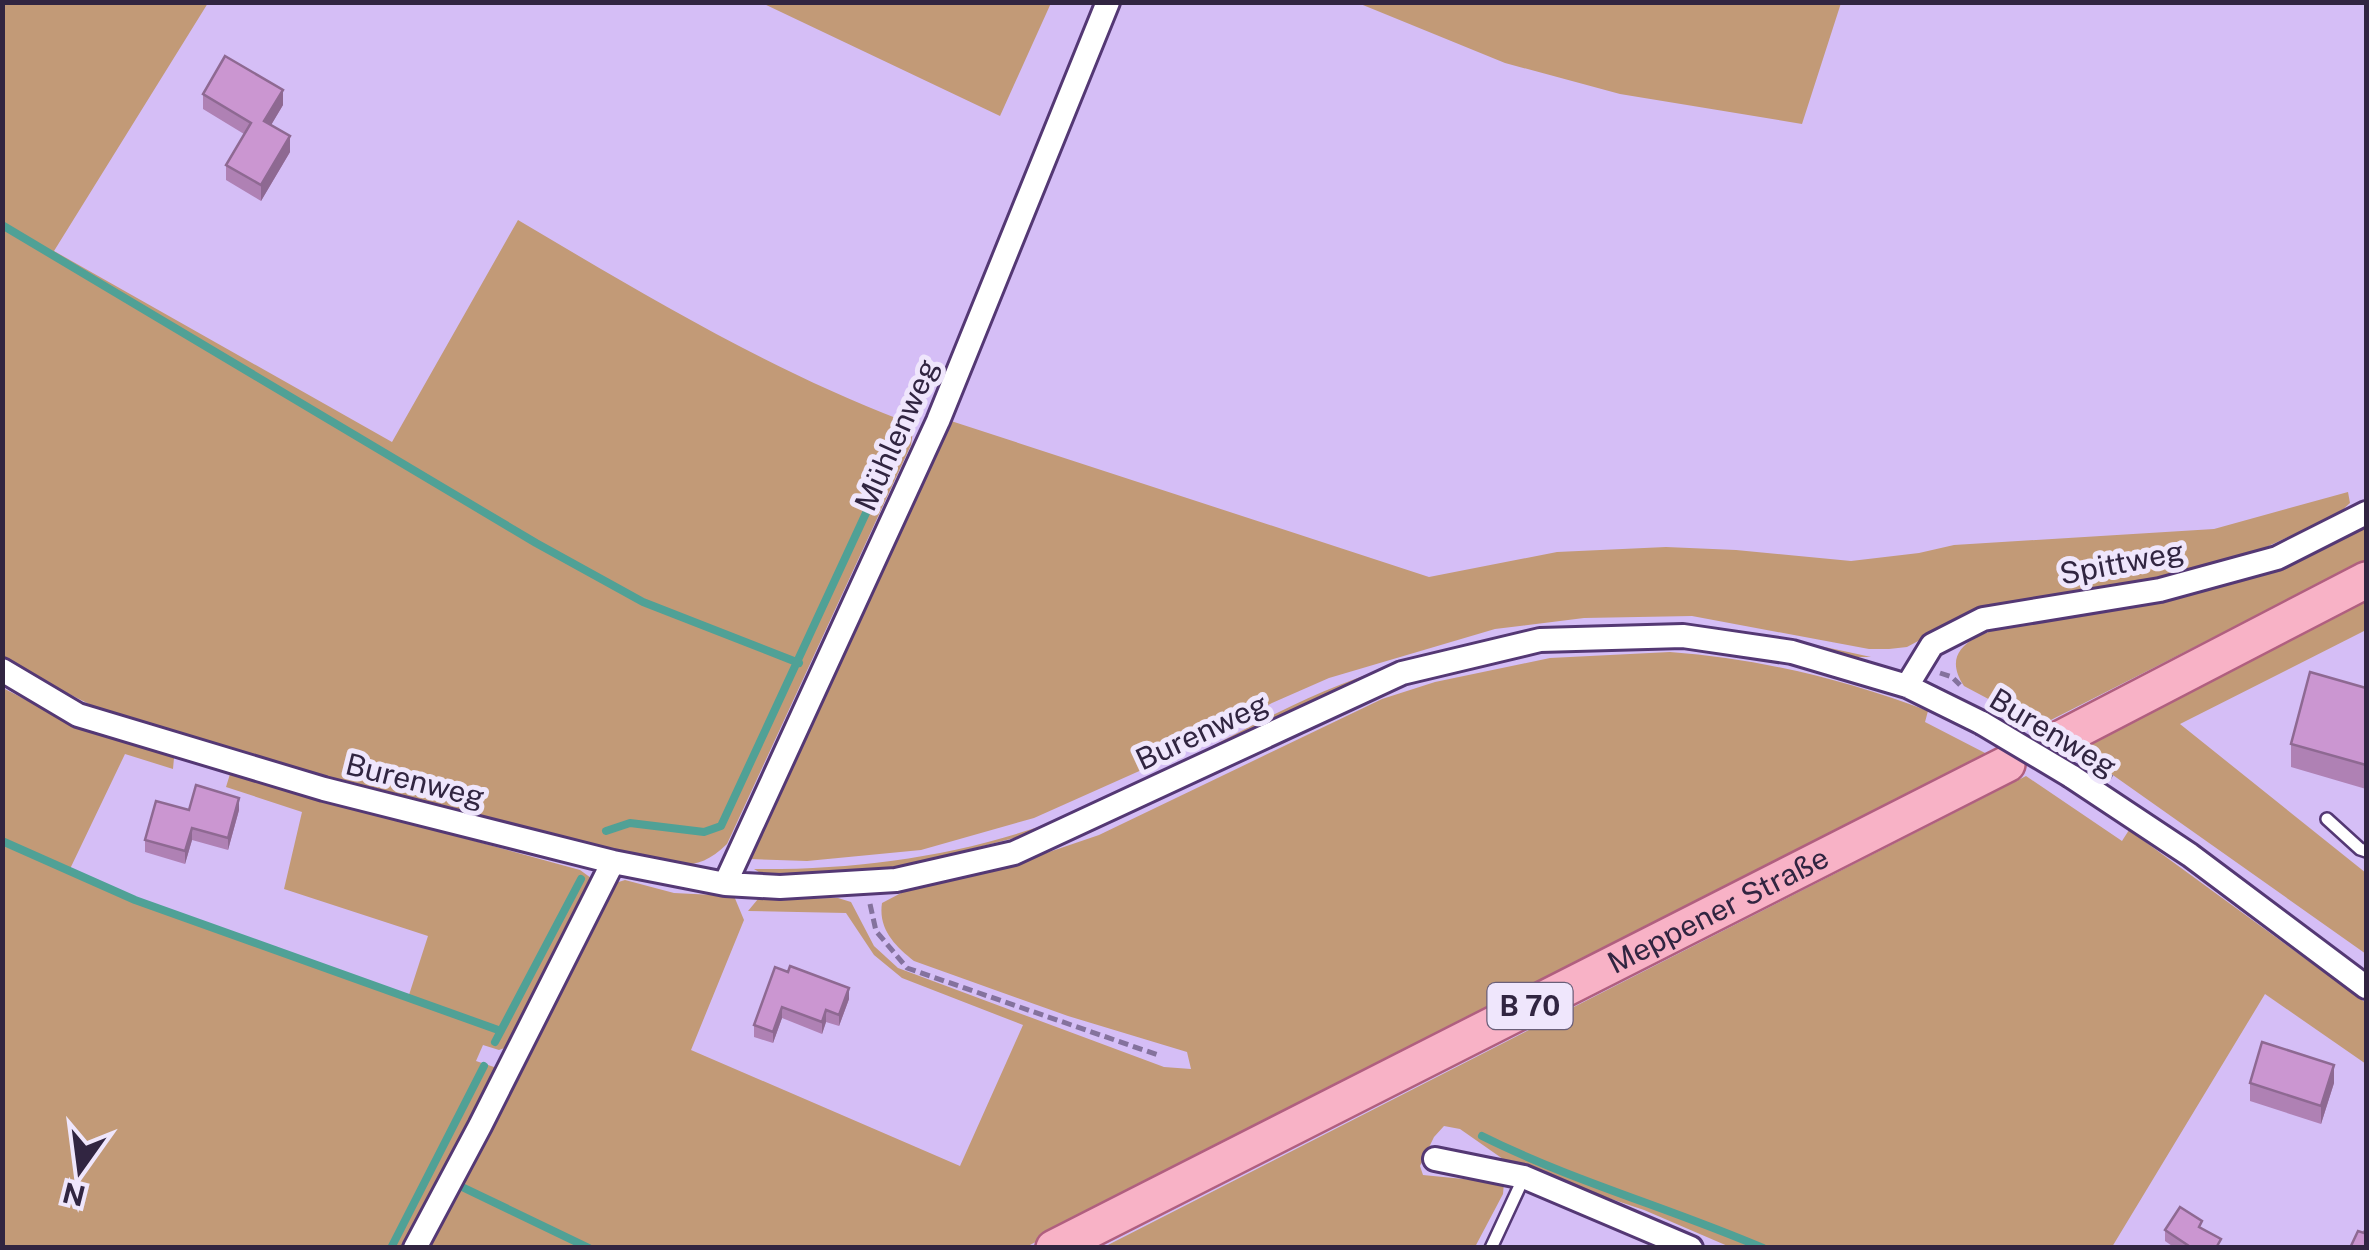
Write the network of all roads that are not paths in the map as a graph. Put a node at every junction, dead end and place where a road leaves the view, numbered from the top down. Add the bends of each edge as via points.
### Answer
1 (1108, 2) edge
2 (2366, 513) edge
3 (2366, 580) edge
4 (2, 670) edge
5 (1907, 686) junction
6 (2060, 738) dead end
7 (2006, 764) dead end
8 (2327, 819) dead end
9 (2366, 851) edge
10 (612, 862) junction
11 (725, 884) junction
12 (2366, 987) edge
13 (1435, 1159) dead end
14 (1524, 1176) junction
15 (414, 1248) edge
16 (1054, 1248) edge
17 (1492, 1248) edge
18 (1691, 1248) edge

1 - 11 street, Mühlenweg via 938,421
2 - 5 street, Spittweg via 2277,558 2160,590 1984,619 1932,645
3 - 6 main road
4 - 10 street, Burenweg via 78,714 324,789
5 - 11 street, Burenweg via 1792,652 1684,636 1540,640 1402,673 1014,853 896,880
5 - 12 street, Burenweg, bridge via 2071,776
7 - 16 main road, Meppener Straße / B 70
8 - 9 lane
10 - 11 street, Burenweg
10 - 15 street
13 - 14 street
14 - 17 lane
14 - 18 street

